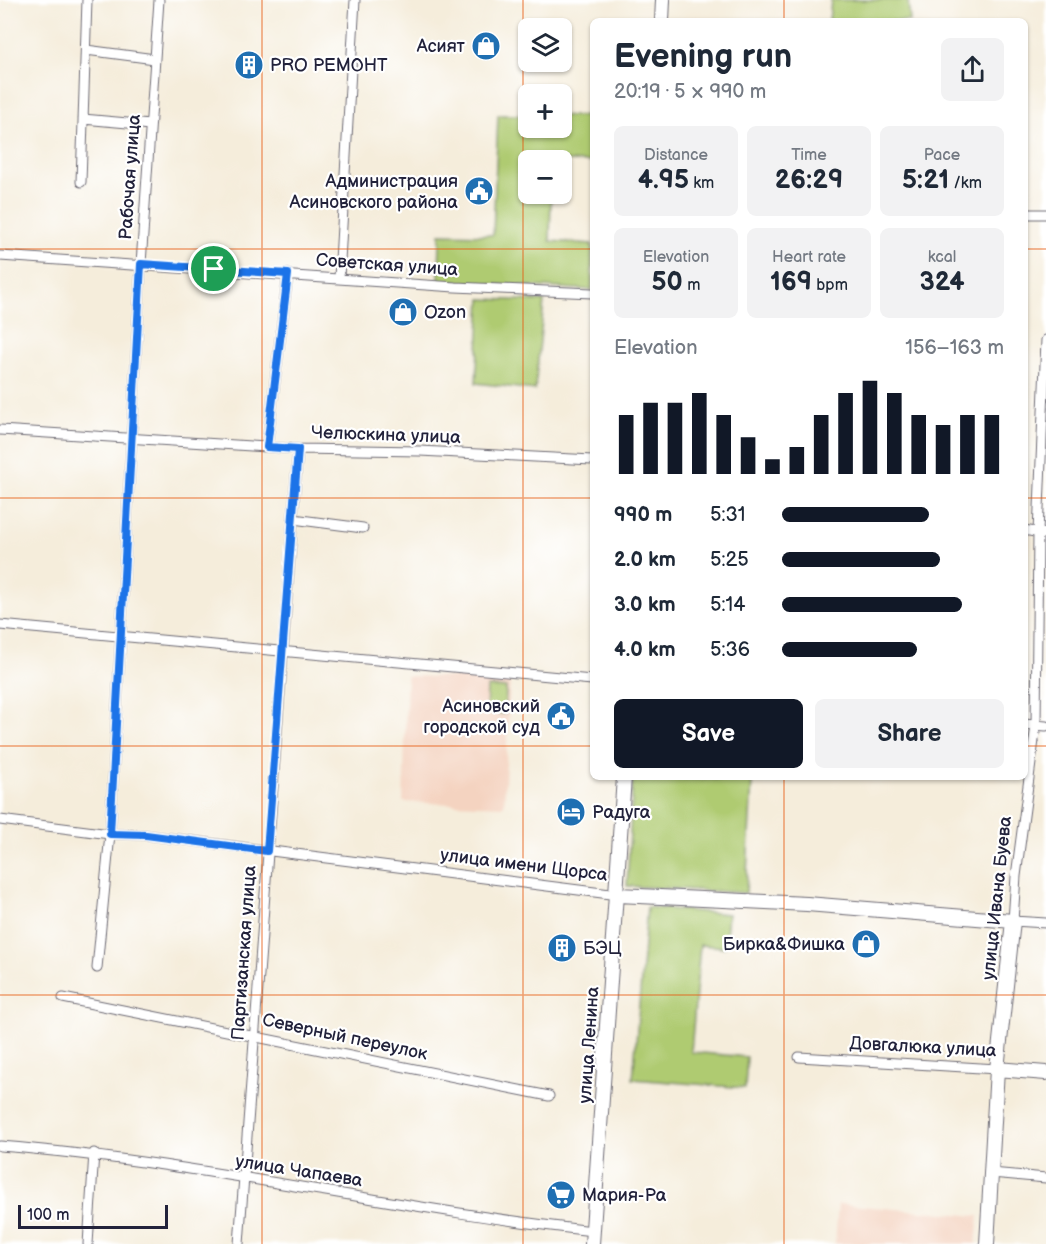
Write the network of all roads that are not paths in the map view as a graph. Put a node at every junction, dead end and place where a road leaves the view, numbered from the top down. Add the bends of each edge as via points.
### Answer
1 (87, 0) edge
2 (159, 0) edge
3 (355, 0) edge
4 (663, 0) edge
5 (662, 18) edge
6 (86, 50) junction
7 (155, 59) junction
8 (83, 119) junction
9 (150, 125) junction
10 (81, 182) dead end
11 (1028, 214) edge
12 (1046, 214) edge
13 (0, 256) edge
14 (141, 264) junction
15 (288, 274) junction
16 (339, 278) junction
17 (590, 293) edge
18 (1046, 340) edge
19 (0, 430) edge
20 (131, 439) junction
21 (267, 447) junction
22 (298, 449) junction
23 (590, 460) edge
24 (293, 519) junction
25 (363, 528) dead end
26 (1042, 533) edge
27 (0, 625) edge
28 (120, 637) junction
29 (284, 653) junction
30 (590, 680) edge
31 (1041, 726) edge
32 (624, 780) edge
33 (0, 820) edge
34 (110, 834) junction
35 (267, 851) junction
36 (618, 895) junction
37 (1013, 921) junction
38 (1046, 923) edge
39 (97, 968) dead end
40 (63, 998) dead end
41 (255, 1036) junction
42 (799, 1057) dead end
43 (997, 1069) junction
44 (1046, 1072) edge
45 (549, 1096) dead end
46 (0, 1146) edge
47 (94, 1153) junction
48 (991, 1173) junction
49 (1046, 1178) edge
50 (245, 1179) junction
51 (593, 1238) edge
52 (88, 1244) edge
53 (239, 1244) edge
54 (987, 1244) edge

1 - 6 street
2 - 7 street, Рабочая улица
3 - 16 street
4 - 5 street
6 - 7 street
6 - 8 street
7 - 9 street, Рабочая улица
8 - 9 street
8 - 10 street
9 - 14 street, Рабочая улица
11 - 12 street
13 - 14 street, Советская улица
14 - 15 street, Советская улица
14 - 20 street, Рабочая улица
15 - 16 street, Советская улица
15 - 21 street
16 - 17 street, Советская улица
18 - 26 street, улица Ивана Буева
19 - 20 street, Челюскина улица
20 - 21 street, Челюскина улица
20 - 28 street, Рабочая улица
21 - 22 street, Челюскина улица
22 - 23 street, Челюскина улица
22 - 24 street, Партизанская улица
24 - 25 street
24 - 29 street, Партизанская улица
26 - 31 street, улица Ивана Буева
27 - 28 street
28 - 29 street
28 - 34 street, Рабочая улица
29 - 30 street
29 - 35 street, Партизанская улица
31 - 37 street, улица Ивана Буева via 1016,876
32 - 36 street, улица Ленина
33 - 34 street, улица имени Щорса
34 - 35 street, улица имени Щорса
34 - 39 street, Рабочая улица
35 - 36 street, улица имени Щорса
35 - 41 street, Партизанская улица
36 - 37 street, улица имени Щорса via 807,904
36 - 51 street, улица Ленина
37 - 38 street, улица имени Щорса
37 - 43 street, улица Ивана Буева
40 - 41 street, Северный переулок
41 - 45 street, Северный переулок
41 - 50 street, Партизанская улица
42 - 43 street, Довгалюка улица
43 - 44 street, Довгалюка улица
43 - 48 street, улица Ивана Буева
46 - 47 street, улица Чапаева
47 - 50 street, улица Чапаева
47 - 52 street
48 - 49 street
48 - 54 street, улица Ивана Буева
50 - 51 street, улица Чапаева
50 - 53 street, Партизанская улица

